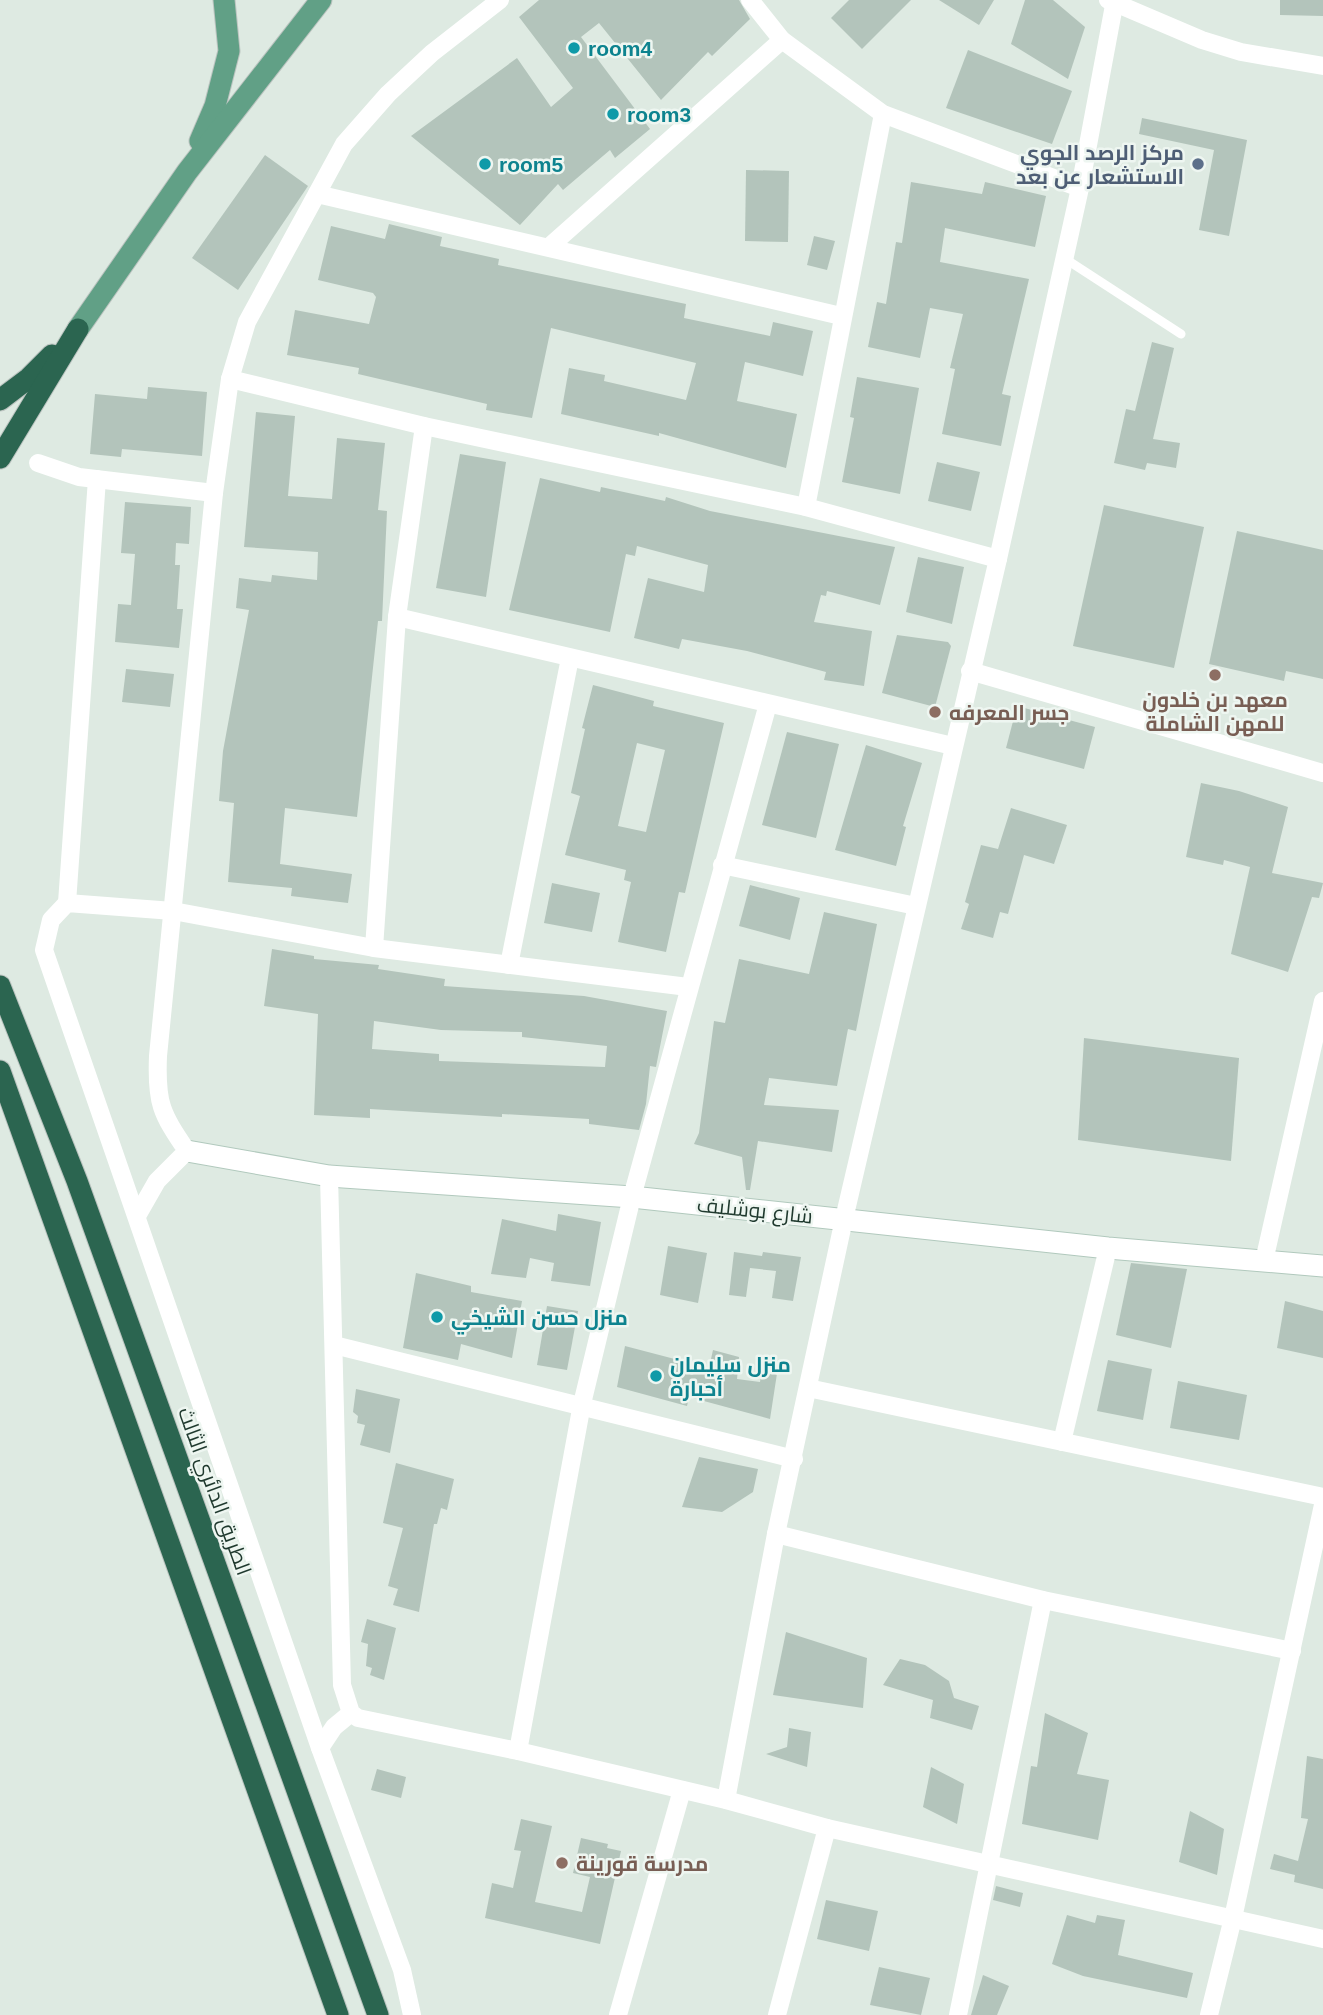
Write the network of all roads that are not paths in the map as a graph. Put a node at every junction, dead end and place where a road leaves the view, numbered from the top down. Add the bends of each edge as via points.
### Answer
1 (224, 0) edge
2 (321, 0) edge
3 (500, 0) edge
4 (750, 0) edge
5 (1112, 2) edge
6 (782, 40) junction
7 (1323, 66) edge
8 (883, 114) junction
9 (187, 172) junction
10 (1080, 188) junction
11 (317, 194) junction
12 (549, 247) junction
13 (1064, 258) junction
14 (841, 316) junction
15 (78, 329) junction
16 (1181, 334) dead end
17 (230, 379) junction
18 (0, 400) edge
19 (424, 426) junction
20 (0, 458) edge
21 (38, 463) dead end
22 (97, 479) junction
23 (214, 494) junction
24 (806, 507) junction
25 (998, 559) junction
26 (397, 617) junction
27 (570, 658) junction
28 (970, 671) junction
29 (768, 704) junction
30 (953, 746) junction
31 (1323, 773) edge
32 (722, 865) junction
33 (67, 903) junction
34 (916, 906) junction
35 (173, 911) junction
36 (374, 948) junction
37 (509, 965) junction
38 (0, 986) edge
39 (688, 987) junction
40 (1323, 1004) edge
41 (0, 1071) edge
42 (187, 1151) junction
43 (329, 1176) junction
44 (632, 1197) junction
45 (138, 1216) junction
46 (844, 1219) junction
47 (1108, 1248) junction
48 (1264, 1261) junction
49 (1323, 1266) edge
50 (334, 1345) junction
51 (808, 1388) junction
52 (582, 1404) junction
53 (1062, 1442) junction
54 (794, 1459) junction
55 (1323, 1497) edge
56 (1323, 1505) edge
57 (776, 1534) junction
58 (1315, 1576) edge
59 (1044, 1600) junction
60 (1292, 1651) junction
61 (351, 1713) junction
62 (320, 1748) junction
63 (519, 1751) junction
64 (682, 1790) junction
65 (726, 1800) junction
66 (827, 1828) junction
67 (988, 1862) junction
68 (1233, 1918) junction
69 (1323, 1939) edge
70 (338, 2015) edge
71 (377, 2015) edge
72 (412, 2015) edge
73 (618, 2015) edge
74 (777, 2015) edge
75 (958, 2015) edge
76 (1209, 2015) edge

1 - 9 main road via 229,51 215,106
2 - 9 main road
3 - 11 street via 432,53 381,101 344,144
4 - 6 street
5 - 7 street via 1241,52
5 - 10 street
6 - 8 street
6 - 12 street
8 - 10 street
8 - 14 street
9 - 15 main road
10 - 13 street
11 - 12 street
11 - 17 street via 247,322
12 - 14 street
13 - 16 lane
13 - 25 street
14 - 24 street
15 - 18 highway
15 - 20 highway
17 - 19 street
17 - 23 street
19 - 24 street
19 - 26 street
21 - 22 street
22 - 23 street
22 - 33 street
23 - 35 street
24 - 25 street
25 - 28 street
26 - 27 street
26 - 36 street
27 - 29 street
27 - 37 street
28 - 30 street
28 - 31 street
29 - 30 street
29 - 32 street
30 - 34 street
32 - 34 street
32 - 39 street
33 - 35 street
33 - 45 street via 51,920 44,950
34 - 46 street
35 - 36 street
35 - 42 street via 156,1093 165,1119
36 - 37 street
37 - 39 street
38 - 71 highway, الطريق الدائري الثالث via 77,1181
39 - 44 street
40 - 48 street
41 - 70 highway
42 - 43 street, شارع بوشليف
42 - 45 street via 157,1181
43 - 44 street, شارع بوشليف
43 - 50 street
44 - 46 street, شارع بوشليف
44 - 52 street
45 - 62 street
46 - 47 street, شارع بوشليف
46 - 51 street
47 - 48 street, شارع بوشليف
47 - 53 street
48 - 49 street, شارع بوشليف
50 - 52 street
50 - 61 street via 342,1685
51 - 53 street
51 - 54 street
52 - 54 street
52 - 63 street
53 - 55 street
54 - 57 street
56 - 58 street
57 - 59 street
57 - 65 street
58 - 60 street
59 - 60 street
59 - 67 street
60 - 68 street
61 - 62 street
61 - 63 street
62 - 72 street via 402,1970
63 - 64 street
64 - 65 street
64 - 73 street
65 - 66 street
66 - 67 street
66 - 74 street
67 - 68 street
67 - 75 street
68 - 69 street
68 - 76 street

